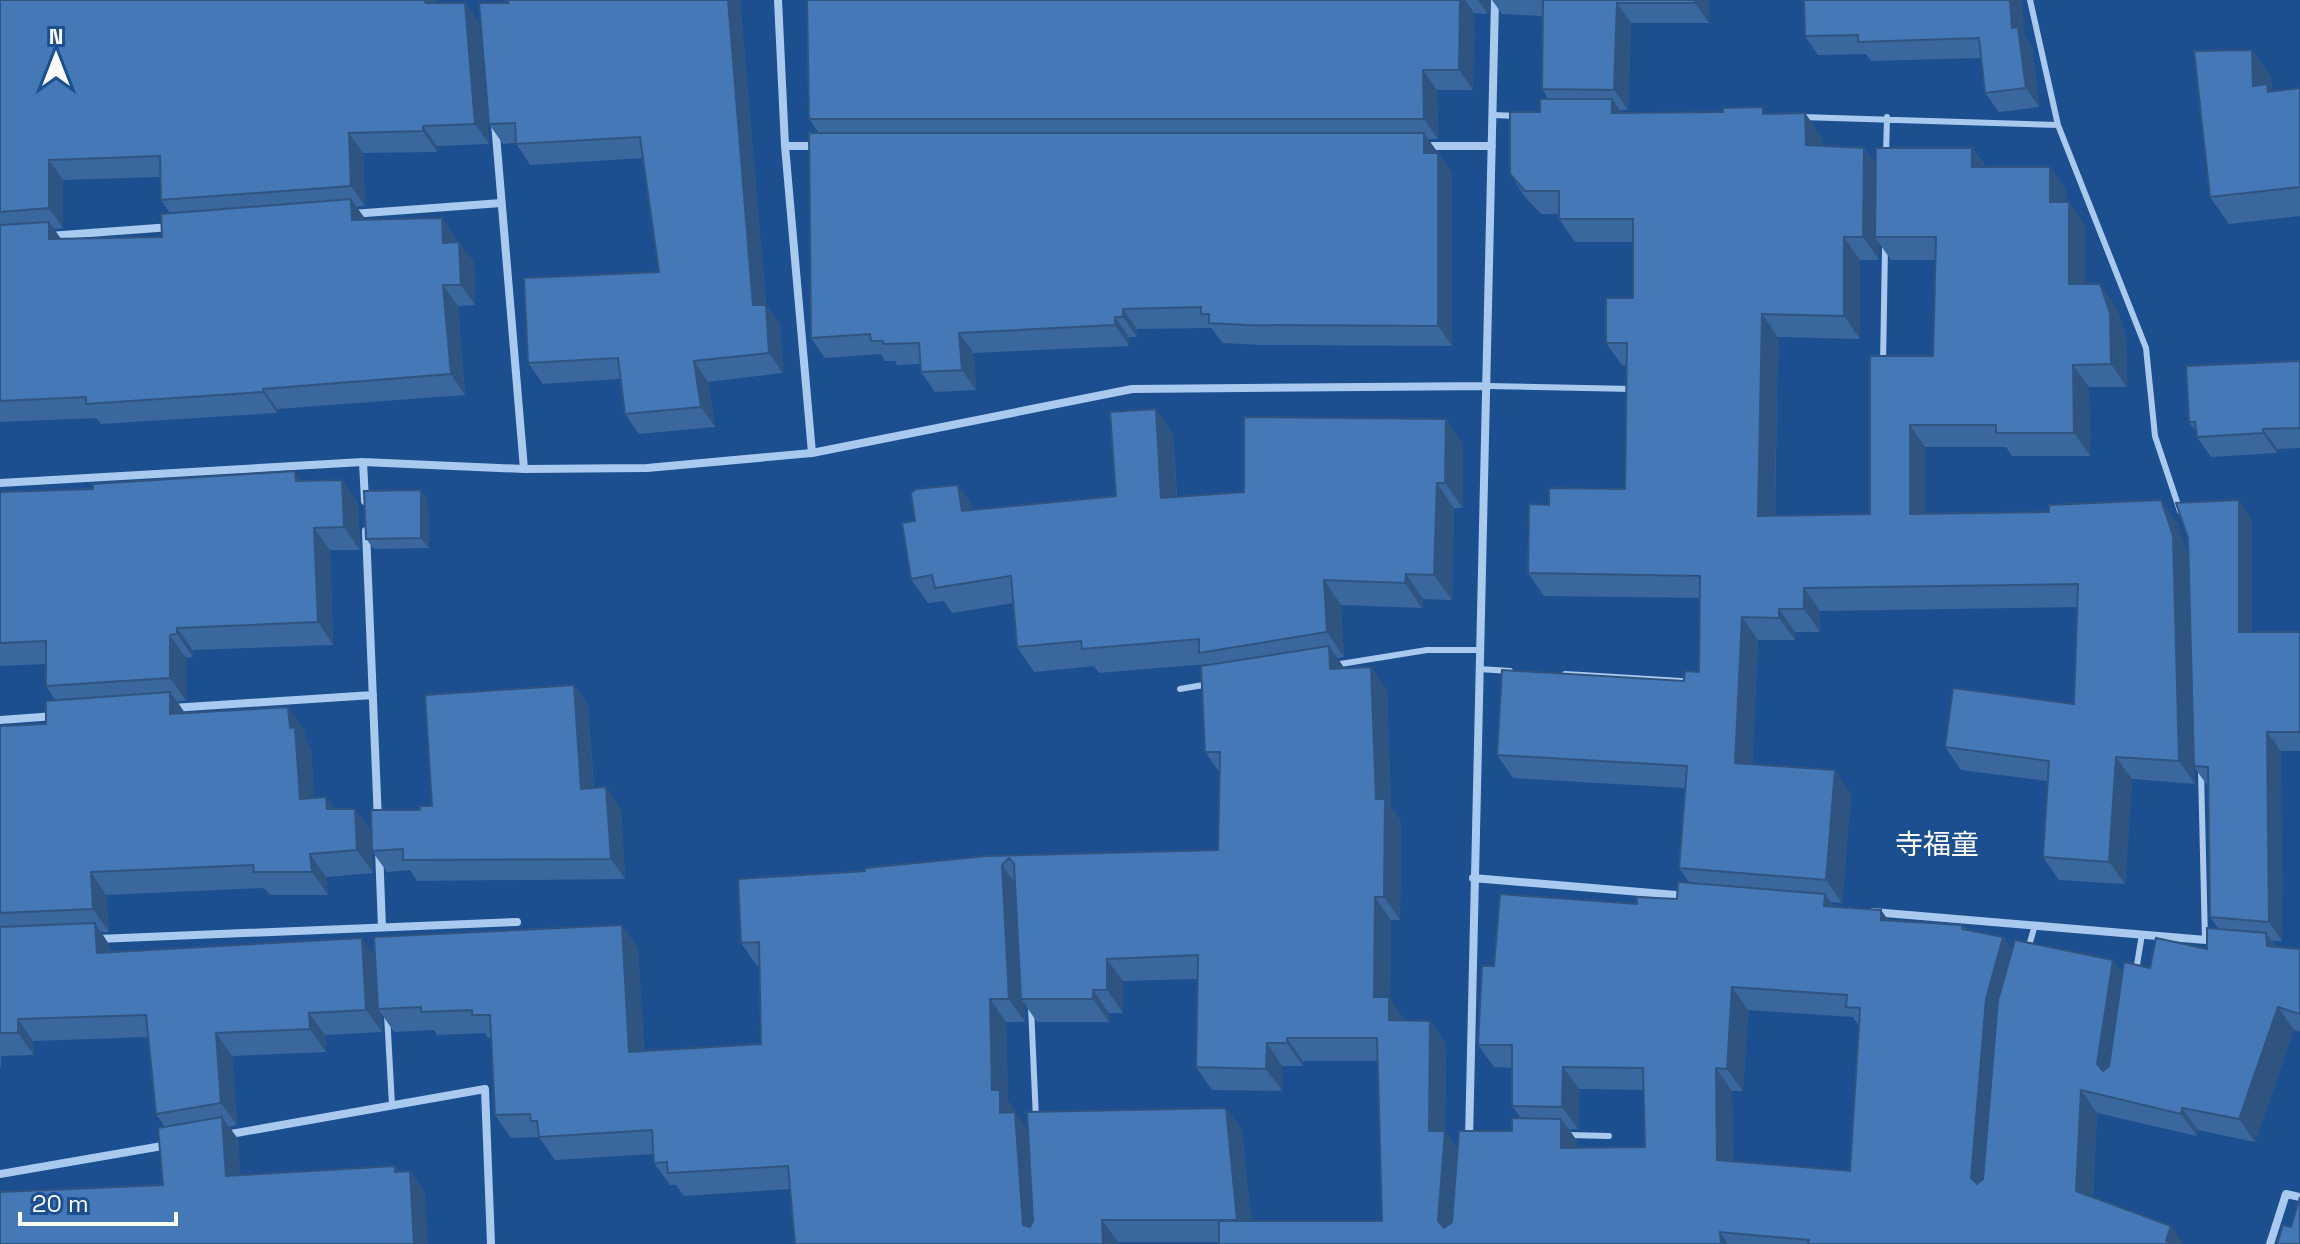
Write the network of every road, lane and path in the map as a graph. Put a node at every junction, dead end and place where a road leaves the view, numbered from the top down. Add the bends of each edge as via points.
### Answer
1 (778, 0) edge
2 (1495, 0) edge
3 (2030, 0) edge
4 (494, 109) edge
5 (1493, 115) junction
6 (1524, 116) edge
7 (1793, 117) edge
8 (1887, 117) junction
9 (2058, 125) junction
10 (785, 146) junction
11 (832, 146) edge
12 (1414, 146) edge
13 (1492, 146) junction
14 (1886, 165) edge
15 (501, 203) junction
16 (345, 215) edge
17 (188, 226) edge
18 (31, 237) edge
19 (1885, 244) edge
20 (1883, 371) edge
21 (1487, 386) junction
22 (1633, 389) edge
23 (812, 453) junction
24 (363, 462) junction
25 (524, 469) junction
26 (0, 483) edge
27 (365, 509) edge
28 (366, 524) edge
29 (2185, 527) edge
30 (1480, 650) junction
31 (1319, 667) edge
32 (1479, 669) junction
33 (1526, 672) edge
34 (1557, 674) edge
35 (1681, 681) edge
36 (1211, 684) edge
37 (1180, 689) dead end
38 (373, 695) junction
39 (156, 710) edge
40 (62, 716) edge
41 (0, 720) edge
42 (2200, 764) edge
43 (1473, 878) junction
44 (1692, 897) edge
45 (1863, 911) edge
46 (517, 922) dead end
47 (2035, 925) junction
48 (382, 927) junction
49 (2142, 934) junction
50 (80, 940) edge
51 (2205, 940) junction
52 (383, 942) edge
53 (2236, 943) edge
54 (2027, 953) edge
55 (2135, 981) edge
56 (1030, 996) edge
57 (386, 1001) edge
58 (392, 1105) junction
59 (1469, 1133) junction
60 (1485, 1133) edge
61 (1037, 1135) edge
62 (1563, 1135) edge
63 (220, 1136) edge
64 (1609, 1136) dead end
65 (173, 1144) edge
66 (1468, 1149) edge
67 (0, 1174) edge
68 (2300, 1197) edge
69 (491, 1244) edge
70 (2270, 1244) edge

1 - 10 street
2 - 5 street
3 - 9 lane
4 - 15 street
5 - 6 lane
5 - 13 street
7 - 8 lane
8 - 9 lane
8 - 14 lane
9 - 29 lane via 2146,348 2155,436
10 - 11 street
10 - 23 street
12 - 13 street
13 - 21 street
15 - 16 street
15 - 25 street
17 - 18 street
19 - 20 lane
21 - 22 lane
21 - 23 street via 1132,389
21 - 30 street
23 - 25 street via 647,468
24 - 25 street
24 - 26 street
24 - 27 street
28 - 38 street
30 - 31 lane via 1427,650
30 - 32 street
32 - 33 lane
32 - 43 street
34 - 35 lane
36 - 37 lane
38 - 39 street
38 - 48 street
40 - 41 street
42 - 51 lane
43 - 44 street
43 - 59 street
45 - 47 street
46 - 48 street
47 - 49 street
47 - 54 lane
48 - 50 street
48 - 52 lane
49 - 51 street
49 - 55 lane
51 - 53 street
56 - 61 lane
57 - 58 lane
58 - 63 street
58 - 69 street via 485,1089
59 - 60 lane
59 - 66 street
62 - 64 lane
65 - 67 street
68 - 70 street via 2286,1194

